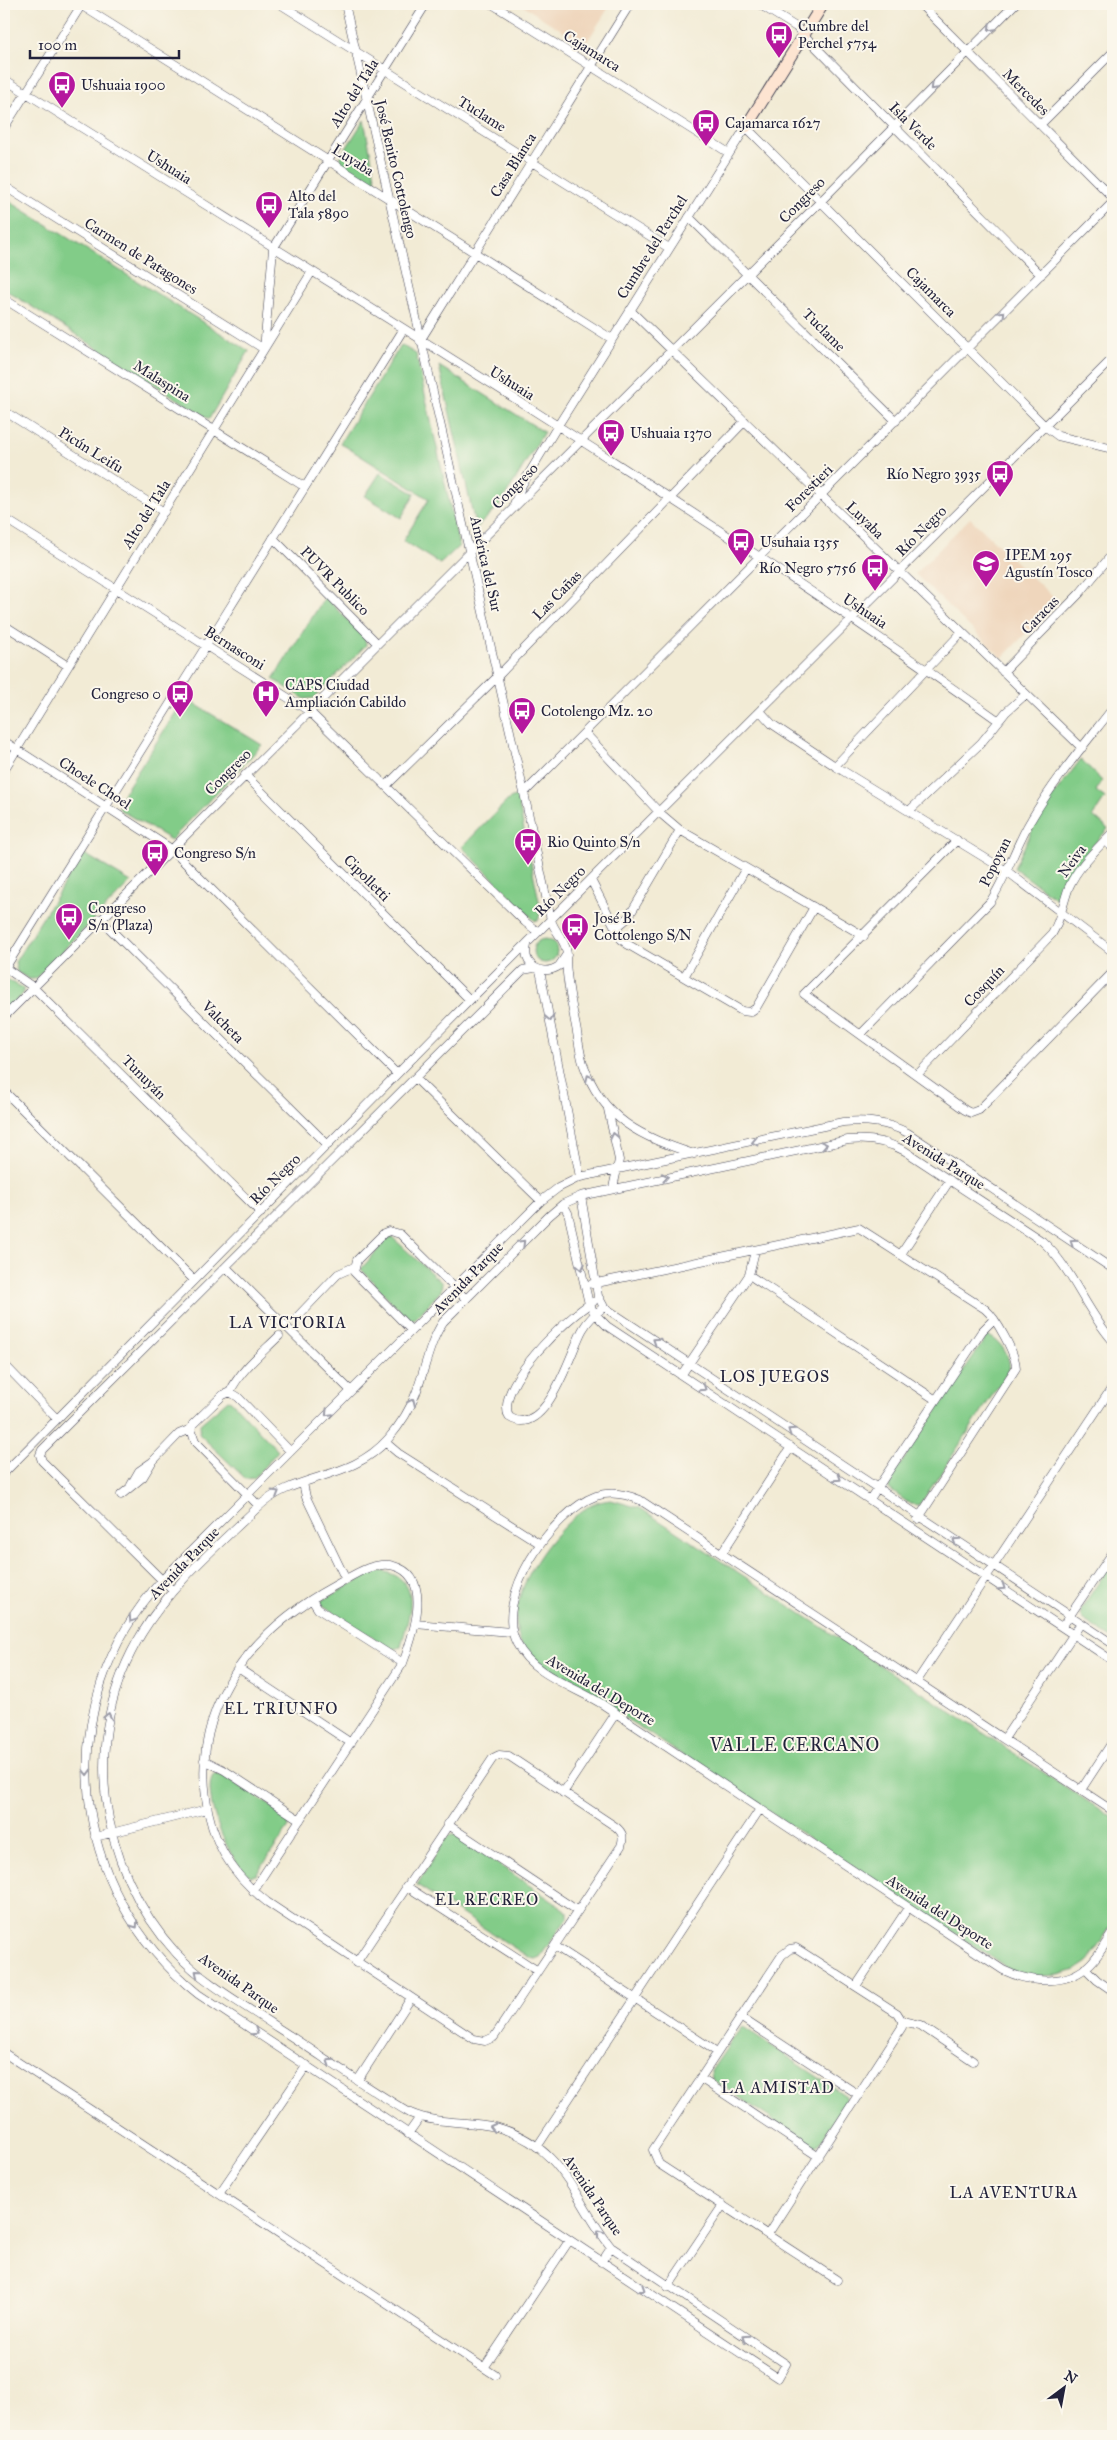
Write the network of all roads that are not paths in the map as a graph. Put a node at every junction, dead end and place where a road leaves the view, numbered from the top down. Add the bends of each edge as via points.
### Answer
1 (81, 4) edge
2 (280, 4) edge
3 (344, 4) edge
4 (426, 4) edge
5 (492, 4) edge
6 (630, 4) edge
7 (759, 4) edge
8 (823, 4) edge
9 (920, 4) edge
10 (1015, 4) edge
11 (804, 34) junction
12 (355, 51) junction
13 (968, 52) junction
14 (1113, 52) edge
15 (591, 66) junction
16 (385, 70) junction
17 (4, 79) edge
18 (26, 93) junction
19 (366, 100) junction
20 (1040, 125) junction
21 (894, 126) junction
22 (746, 127) junction
23 (4, 128) edge
24 (729, 153) junction
25 (328, 160) junction
26 (532, 162) junction
27 (4, 186) edge
28 (1113, 198) edge
29 (388, 199) junction
30 (820, 202) junction
31 (1113, 202) edge
32 (689, 217) junction
33 (273, 248) junction
34 (669, 248) junction
35 (475, 253) junction
36 (312, 273) junction
37 (747, 274) junction
38 (1041, 276) junction
39 (4, 299) edge
40 (630, 310) junction
41 (403, 330) junction
42 (612, 339) junction
43 (420, 341) junction
44 (264, 349) junction
45 (968, 349) junction
46 (672, 350) junction
47 (1113, 358) edge
48 (4, 411) edge
49 (745, 421) junction
50 (896, 421) junction
51 (557, 427) junction
52 (1046, 427) junction
53 (214, 430) junction
54 (580, 442) junction
55 (1113, 449) edge
56 (305, 487) junction
57 (820, 496) junction
58 (669, 499) junction
59 (512, 508) junction
60 (164, 512) junction
61 (4, 518) edge
62 (273, 538) junction
63 (469, 552) junction
64 (1113, 553) edge
65 (759, 557) junction
66 (900, 573) junction
67 (115, 590) junction
68 (853, 619) junction
69 (4, 625) edge
70 (962, 632) junction
71 (377, 643) junction
72 (206, 646) junction
73 (68, 666) junction
74 (928, 670) junction
75 (1003, 672) junction
76 (497, 677) junction
77 (1026, 695) junction
78 (1113, 708) edge
79 (309, 711) junction
80 (761, 712) junction
81 (999, 721) junction
82 (585, 733) junction
83 (4, 741) edge
84 (1082, 748) junction
85 (17, 749) junction
86 (836, 766) junction
87 (4, 770) edge
88 (245, 775) junction
89 (387, 785) junction
90 (524, 793) junction
91 (106, 806) junction
92 (909, 810) junction
93 (660, 813) junction
94 (680, 830) junction
95 (1113, 832) edge
96 (957, 840) junction
97 (1105, 841) junction
98 (170, 848) junction
99 (1113, 848) edge
100 (746, 868) junction
101 (1008, 872) junction
102 (591, 880) junction
103 (814, 907) junction
104 (1062, 912) junction
105 (100, 919) junction
106 (551, 920) junction
107 (616, 928) junction
108 (538, 932) junction
109 (557, 934) junction
110 (864, 936) junction
111 (527, 945) junction
112 (1113, 952) edge
113 (566, 954) junction
114 (4, 968) edge
115 (537, 969) junction
116 (1113, 972) edge
117 (684, 977) junction
118 (33, 987) junction
119 (470, 1000) junction
120 (4, 1016) edge
121 (861, 1034) junction
122 (397, 1074) junction
123 (918, 1075) junction
124 (415, 1078) junction
125 (4, 1091) edge
126 (605, 1103) junction
127 (328, 1145) junction
128 (720, 1149) junction
129 (696, 1154) junction
130 (723, 1166) junction
131 (618, 1170) junction
132 (580, 1177) junction
133 (950, 1180) junction
134 (613, 1188) junction
135 (580, 1196) junction
136 (541, 1201) junction
137 (563, 1204) junction
138 (261, 1212) junction
139 (755, 1251) junction
140 (901, 1254) junction
141 (226, 1267) junction
142 (354, 1268) junction
143 (1113, 1269) edge
144 (749, 1275) junction
145 (194, 1280) junction
146 (596, 1283) junction
147 (585, 1285) junction
148 (453, 1288) junction
149 (599, 1298) junction
150 (466, 1299) junction
151 (590, 1304) junction
152 (604, 1307) junction
153 (595, 1314) junction
154 (297, 1317) dead end
155 (994, 1319) junction
156 (411, 1330) junction
157 (279, 1336) dead end
158 (1113, 1341) edge
159 (690, 1363) junction
160 (4, 1364) edge
161 (682, 1374) junction
162 (1113, 1386) edge
163 (350, 1391) junction
164 (230, 1392) junction
165 (936, 1400) junction
166 (58, 1419) junction
167 (191, 1429) junction
168 (385, 1442) junction
169 (791, 1447) junction
170 (290, 1451) junction
171 (4, 1473) edge
172 (303, 1483) junction
173 (876, 1488) junction
174 (248, 1494) junction
175 (121, 1495) dead end
176 (870, 1499) junction
177 (259, 1506) junction
178 (919, 1517) junction
179 (912, 1527) junction
180 (539, 1543) junction
181 (722, 1552) junction
182 (1113, 1552) edge
183 (993, 1566) junction
184 (986, 1576) junction
185 (162, 1580) junction
186 (346, 1580) junction
187 (173, 1590) junction
188 (312, 1600) junction
189 (1070, 1616) junction
190 (1081, 1623) junction
191 (415, 1624) junction
192 (1062, 1627) junction
193 (511, 1632) junction
194 (1073, 1634) junction
195 (1113, 1644) edge
196 (1113, 1661) edge
197 (403, 1663) junction
198 (238, 1668) junction
199 (917, 1681) junction
200 (616, 1713) junction
201 (1004, 1739) junction
202 (1113, 1741) edge
203 (351, 1743) junction
204 (204, 1760) junction
205 (1081, 1790) junction
206 (563, 1793) junction
207 (207, 1809) junction
208 (760, 1809) junction
209 (1113, 1811) edge
210 (300, 1820) junction
211 (447, 1824) junction
212 (111, 1833) junction
213 (95, 1837) junction
214 (406, 1886) junction
215 (253, 1891) junction
216 (908, 1908) junction
217 (578, 1911) junction
218 (1113, 1932) edge
219 (555, 1946) junction
220 (356, 1963) junction
221 (1085, 1968) junction
222 (538, 1971) junction
223 (856, 1986) junction
224 (1113, 1991) edge
225 (411, 1998) junction
226 (635, 1998) junction
227 (740, 2018) junction
228 (902, 2021) junction
229 (4, 2052) edge
230 (717, 2052) junction
231 (973, 2061) dead end
232 (307, 2065) junction
233 (700, 2078) junction
234 (358, 2080) junction
235 (859, 2095) junction
236 (420, 2117) junction
237 (408, 2134) junction
238 (537, 2147) junction
239 (819, 2157) junction
240 (219, 2194) junction
241 (723, 2205) junction
242 (768, 2234) junction
243 (570, 2241) junction
244 (611, 2247) junction
245 (601, 2262) junction
246 (838, 2280) dead end
247 (668, 2287) junction
248 (484, 2368) junction
249 (495, 2375) dead end

1 - 18 street
1 - 25 street, Luyaba
2 - 12 street, Tuclame
3 - 12 street, José Benito Cottolengo
4 - 16 street, Alto del Tala
5 - 15 street, Cajamarca
6 - 15 street, Casa Blanca
7 - 11 street, Isla Verde
8 - 11 main road, Cumbre del Perchel
9 - 13 street, Mercedes
10 -> 13 street, Congreso
11 - 21 street, Isla Verde
11 - 22 main road, Cumbre del Perchel
12 - 16 street, Tuclame
12 - 19 street, José Benito Cottolengo
13 - 20 street, Mercedes
13 -> 21 street, Congreso
14 - 20 street
15 - 24 street, Cajamarca
15 - 26 street, Casa Blanca
16 - 19 street, Alto del Tala
16 - 26 street, Tuclame
17 - 18 street, Ushuaia
18 - 23 street
18 - 33 street, Ushuaia
19 - 25 street, Alto del Tala
19 - 29 street, José Benito Cottolengo
20 - 28 street, Mercedes
21 - 30 street, Congreso
21 - 38 street, Isla Verde
22 - 24 street, Cumbre del Perchel
22 - 30 street, Cajamarca
24 - 32 street, Cumbre del Perchel
25 - 29 street, Luyaba
25 - 33 street, Alto del Tala
26 - 34 street, Tuclame
26 - 35 street, Casa Blanca
27 - 44 street, Carmen de Patagones
29 - 35 street, Luyaba
29 - 43 street, José Benito Cottolengo
30 - 37 street, Congreso
30 - 45 street, Cajamarca
31 - 38 street, Forestieri
32 - 34 street, Cumbre del Perchel
32 - 37 street, Tuclame
33 - 36 street, Ushuaia
33 - 44 street
34 - 40 street, Cumbre del Perchel
35 - 42 street, Luyaba
35 - 43 street, Casa Blanca
36 - 41 street, Ushuaia
36 - 44 street, Alto del Tala
37 - 46 street, Congreso
37 - 50 street, Tuclame
45 -> 38 street, Forestieri
39 - 53 street, Malaspina
40 - 42 street, Cumbre del Perchel
40 - 46 street, Luyaba
41 - 43 street, Ushuaia
41 - 56 street
42 - 51 street, Cumbre del Perchel
43 - 51 street, Ushuaia
43 - 63 street, América del Sur
44 - 53 street, Alto del Tala
45 - 50 street, Forestieri
45 - 52 street, Cajamarca
46 - 49 street, Luyaba
46 - 54 street, Congreso
47 - 52 street, Río Negro
48 - 60 street, Picún Leifu
49 - 57 street, Luyaba
49 - 58 street, Las Cañas
50 - 57 street, Forestieri
51 - 54 street, Ushuaia
51 - 59 street, Cumbre del Perchel
52 - 55 street, Cajamarca via 1058,436
52 - 66 street, Río Negro
53 - 56 street, Malaspina
53 - 60 street, Alto del Tala
54 - 58 street, Ushuaia
54 - 59 street, Congreso
56 - 62 street
57 - 65 street, Forestieri
57 - 66 street, Luyaba
58 - 65 street, Ushuaia
58 - 76 street, Las Cañas
59 - 63 street, Congreso
60 - 67 street, Alto del Tala
61 - 67 street, Bernasconi
62 - 71 street, PUVR Publico
62 - 72 street
63 - 71 street, Congreso
63 - 76 street, América del Sur
64 - 75 street, Caracas
65 - 68 street, Ushuaia
65 - 82 street, Forestieri
66 - 68 street, Río Negro
66 - 70 street, Luyaba
67 - 72 street, Bernasconi
67 - 73 street, Alto del Tala
68 - 74 street, Ushuaia
68 - 80 street, Río Negro
69 - 73 street
70 - 74 street
70 - 75 street, Luyaba
71 - 79 street, Congreso
72 - 79 street, Bernasconi
72 - 91 street
73 - 85 street, Alto del Tala
74 - 81 street, Ushuaia
74 - 86 street
75 - 77 street, Luyaba
76 - 89 street, Las Cañas
76 - 90 street, América del Sur
77 - 81 street
77 - 84 street, Luyaba
78 - 84 street, Popoyan
79 - 88 street, Congreso
79 - 89 street, Bernasconi
80 - 86 street via 772,724
80 - 93 street, Río Negro
81 - 92 street via 981,743
82 - 90 street, Forestieri
82 - 93 street
83 - 85 street, Choele Choel
84 - 101 street, Popoyan via 1030,821
85 - 87 street, Alto del Tala
85 - 91 street, Choele Choel
86 - 92 street
88 - 98 street, Congreso
88 - 119 street, Cipolletti
89 - 108 street, Bernasconi
90 - 106 street, América del Sur
91 - 98 street, Choele Choel
91 - 114 street
92 - 96 street
93 - 94 street
93 - 102 street, Río Negro
94 - 100 street
94 - 107 street via 628,918
95 - 97 street, Neiva
96 - 101 street
96 - 110 street
97 - 99 street
97 - 104 street, Neiva via 1077,872
98 - 105 street, Congreso
98 - 122 street, Choele Choel
100 - 103 street
100 - 117 street
101 - 104 street
101 - 121 street, Popoyan via 990,902
102 - 106 street, Río Negro
102 - 107 street
103 - 110 street
103 - 117 street via 756,1008 750,1012 742,1011
104 - 112 street
104 - 123 street, Cosquín via 1052,934
105 - 118 street, Congreso
105 - 127 street, Valcheta
106 - 108 street, Río Negro
106 - 109 street, América del Sur
107 - 117 street via 626,944
108 - 109 street
108 - 111 street, Río Negro
109 - 113 street via 563,940
110 - 121 street via 804,994
111 - 115 street via 528,961
111 - 119 street, Río Negro
113 - 115 street via 559,966 549,971
126 -> 113 street via 582,1061
114 - 118 street, Tunuyán
115 - 124 street, Río Negro via 523,970
115 -> 132 street
116 - 123 street via 978,1110 972,1113 965,1110
118 - 120 street, Congreso
118 - 138 street, Tunuyán
119 - 122 street, Río Negro
121 - 123 street
122 - 127 street, Río Negro
124 - 136 street
124 - 141 street, Río Negro
125 - 145 street
126 - 129 street via 623,1123 640,1134
131 -> 126 street via 616,1145
127 - 138 street, Río Negro
128 - 129 street, Avenida Parque
128 - 130 street
143 -> 128 street, Avenida Parque via 894,1126 861,1120 844,1122
129 - 131 street, Avenida Parque
130 -> 133 street, Avenida Parque via 860,1138 895,1145
134 -> 130 street, Avenida Parque
131 - 132 street, Avenida Parque
131 - 134 street
132 - 136 street, Avenida Parque
133 - 140 street
133 - 158 street, Avenida Parque via 1049,1247 1068,1272 1093,1317
134 - 135 street, Avenida Parque
135 - 137 street, Avenida Parque
135 - 146 street
136 - 148 street, Avenida Parque
137 -> 147 street via 568,1212
150 -> 137 street, Avenida Parque
138 - 145 street, Río Negro
139 - 140 street via 859,1228
139 - 144 street
139 - 146 street
140 - 155 street via 985,1308
141 - 163 street
141 - 185 street, Río Negro via 40,1455 42,1461
142 - 148 street via 357,1260 384,1234 394,1232 400,1234
142 - 154 street via 338,1274
142 - 156 street via 358,1277
144 - 159 street
144 - 165 street
145 - 166 street, Río Negro
146 - 147 street
146 - 149 street
147 - 151 street
148 - 150 street
148 - 156 street, Avenida Parque
149 - 151 street
149 - 152 street
168 -> 150 street, Avenida Parque via 412,1403 439,1328
151 - 153 street
151 - 153 street via 522,1369 507,1402 510,1417 520,1421 530,1418 547,1403 559,1386 584,1327
152 - 153 street
159 -> 152 street
153 - 161 street via 607,1326
155 - 165 street via 982,1331
155 - 178 street via 1015,1359 1016,1368
156 - 163 street, Avenida Parque
157 - 164 street via 237,1378
159 - 161 street
173 -> 159 street
160 - 166 street
161 -> 169 street
162 - 183 street
163 -> 170 street, Avenida Parque
164 - 167 street via 223,1395
164 - 170 street
165 - 173 street
166 - 171 street, Río Negro
167 - 174 street via 195,1440
167 - 175 street via 179,1434 152,1462 143,1477
168 - 172 street, Avenida Parque via 352,1467
168 - 180 street
169 -> 176 street
169 - 181 street
170 - 174 street, Avenida Parque
177 -> 172 street, Avenida Parque via 276,1492
172 - 186 street via 306,1497
173 - 176 street
173 - 178 street
174 - 177 street
174 - 185 street, Avenida Parque
176 - 179 street
177 - 187 street, Avenida Parque
178 - 179 street
183 -> 178 street
179 - 184 street
180 - 181 street via 569,1512 587,1500 610,1493 640,1500
180 - 193 street via 515,1599
181 - 199 street
182 - 189 street
183 - 184 street
183 - 189 street
184 -> 192 street
184 - 199 street
185 - 187 street
185 -> 213 street, Avenida Parque via 117,1644 94,1710 88,1740 87,1778
186 - 188 street
186 - 191 street via 378,1565 402,1569 413,1580 415,1588
212 -> 187 street, Avenida Parque via 103,1754 112,1702 133,1648
188 - 197 street via 318,1609
188 - 198 street via 274,1628
189 - 190 street
189 - 192 street
190 - 194 street
190 - 195 street
191 - 193 street
191 - 197 street
192 - 194 street
193 - 200 street, Avenida del Deporte via 536,1668
194 - 196 street
194 - 201 street
197 - 203 street
198 - 203 street
198 - 204 street via 216,1708
199 - 201 street
200 - 206 street
200 - 208 street, Avenida del Deporte
201 - 205 street
202 - 205 street
203 - 210 street
204 - 207 street
204 - 210 street
205 - 209 street
206 - 211 street via 509,1756 499,1755 489,1762
206 - 217 street via 616,1827 623,1836 621,1846
207 - 212 street
207 - 215 street via 225,1856 240,1879
208 - 216 street, Avenida del Deporte
208 - 226 street
210 - 215 street
211 - 214 street
211 - 217 street
212 - 213 street
234 -> 212 street, Avenida Parque via 224,1992 178,1955 135,1895
213 -> 232 street, Avenida Parque via 118,1899 134,1925 169,1968 212,2004
214 - 220 street
214 - 222 street
215 - 220 street
216 - 221 street, Avenida del Deporte via 1015,1976 1055,1980
216 - 223 street
217 - 219 street
218 - 221 street, Avenida del Deporte
219 - 222 street
219 - 226 street
220 - 225 street
221 - 224 street
222 - 225 street via 494,2037 485,2041 474,2039
223 - 227 street via 801,1950 790,1949 782,1955
223 - 228 street via 897,2013
225 - 234 street
226 - 230 street
226 - 238 street
227 - 230 street
227 - 235 street
228 - 231 street via 920,2025
228 - 235 street via 900,2032
229 - 240 street
230 - 233 street
232 - 237 street, Avenida Parque
232 - 240 street
233 - 239 street
233 - 241 street via 655,2145 654,2155 659,2164
234 - 236 street, Avenida Parque
235 - 239 street
236 - 237 street
238 -> 236 street, Avenida Parque via 495,2127
237 - 243 street, Avenida Parque
244 -> 238 street, Avenida Parque via 560,2167
239 - 242 street
240 - 248 street
241 - 242 street
241 - 247 street
242 - 246 street
243 - 245 street, Avenida Parque
243 - 248 street
244 - 245 street
244 - 247 street, Avenida Parque
245 -> 247 street, Avenida Parque via 778,2378 786,2364
248 - 249 street

